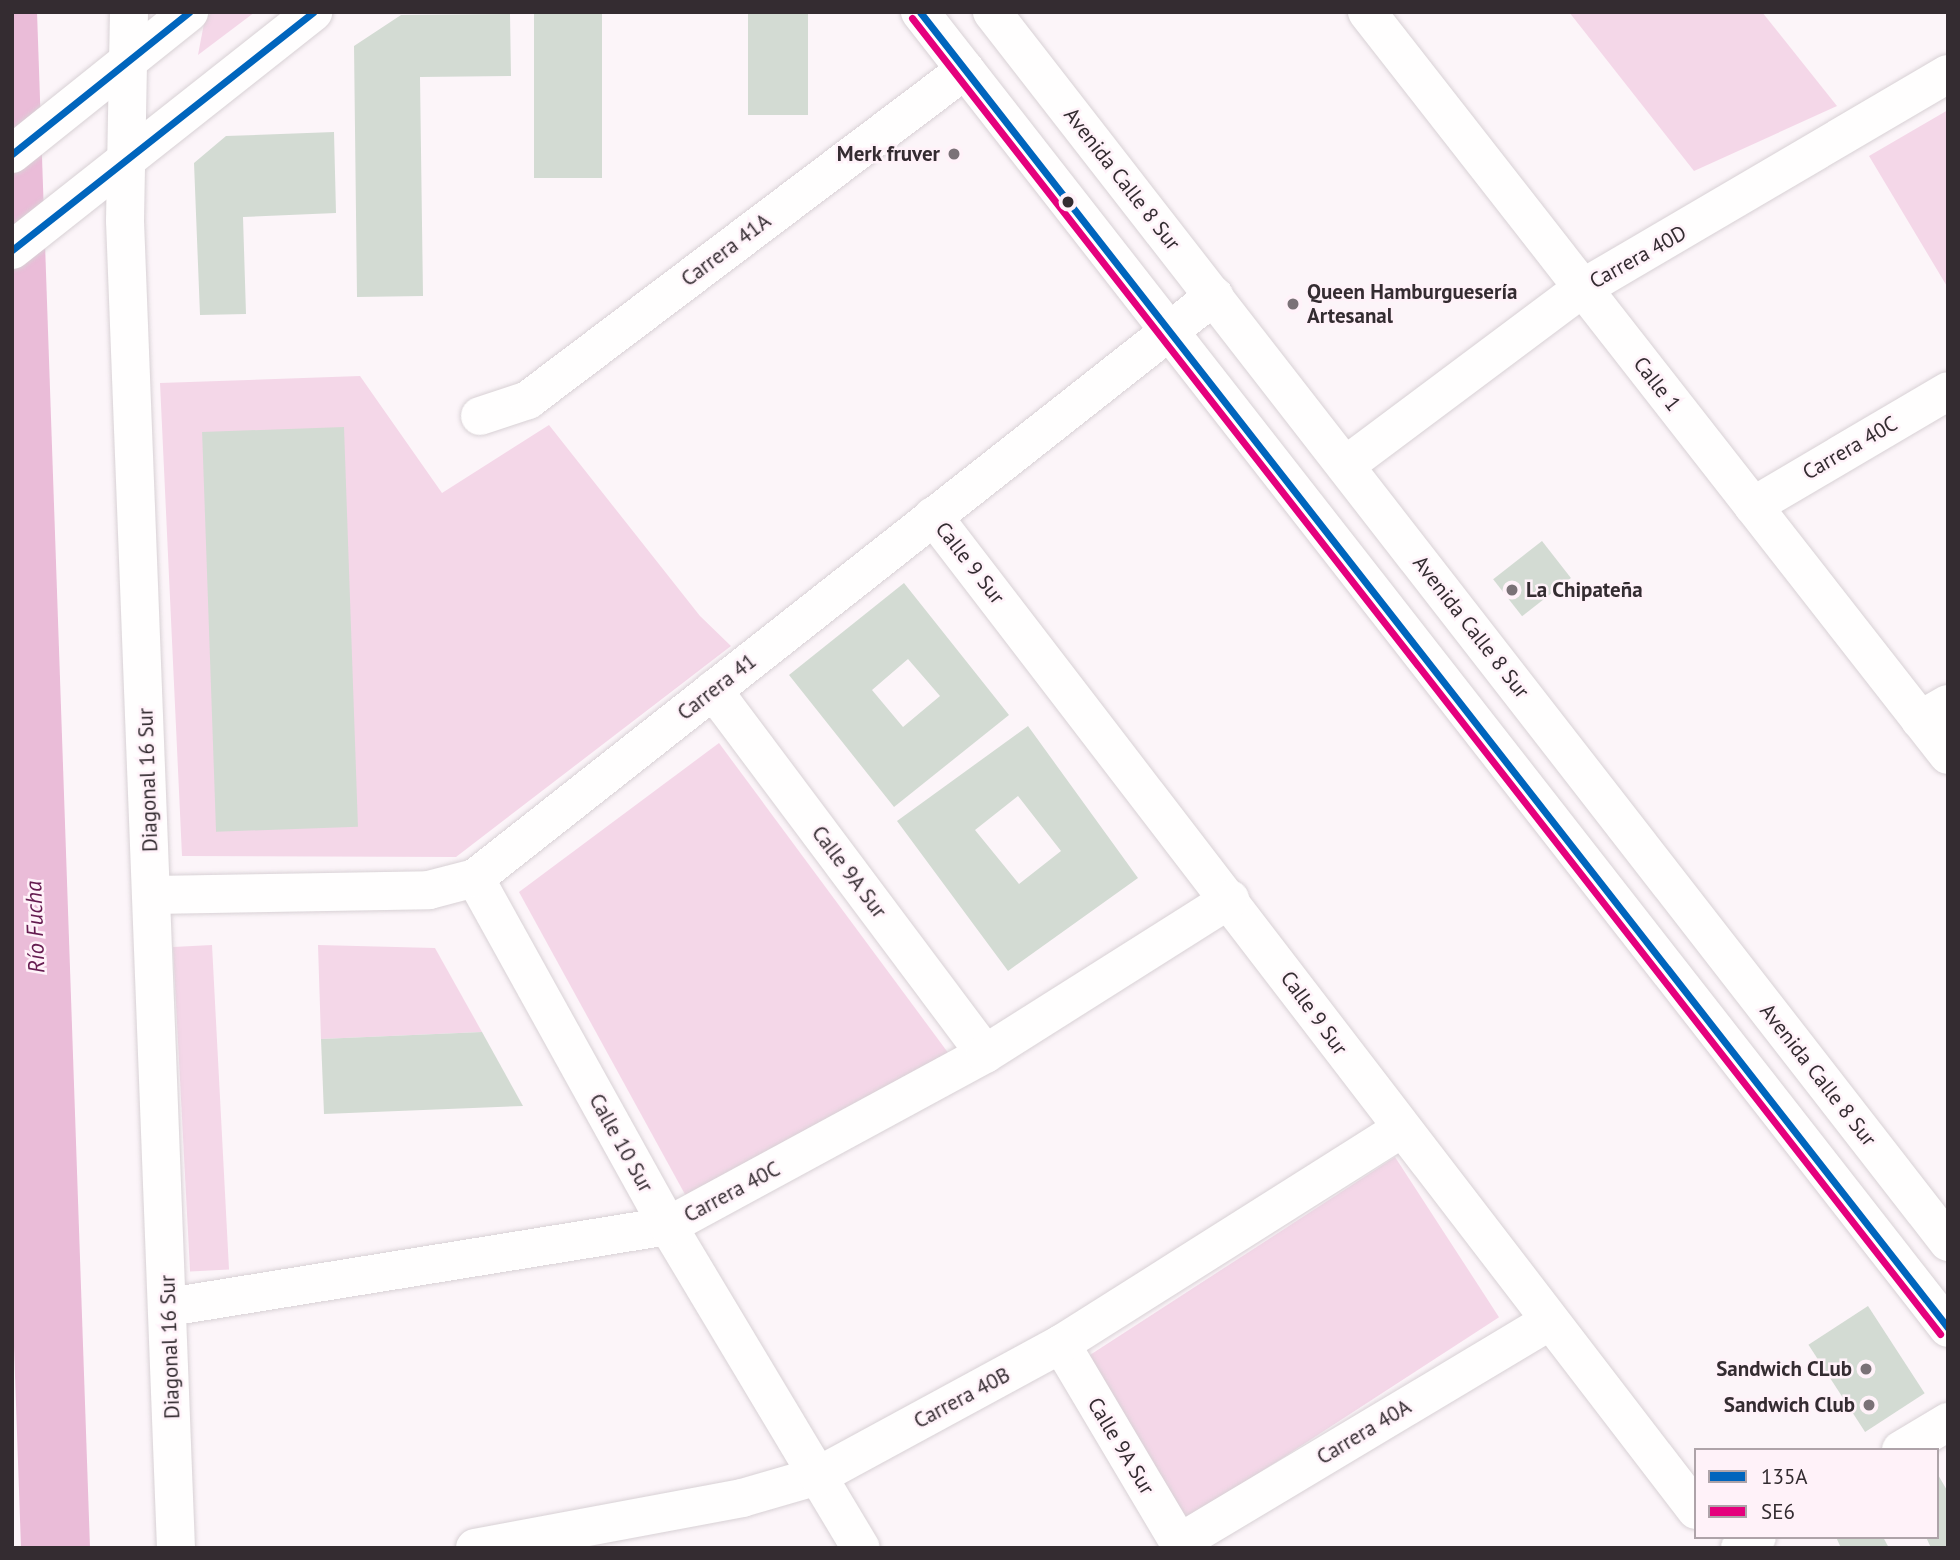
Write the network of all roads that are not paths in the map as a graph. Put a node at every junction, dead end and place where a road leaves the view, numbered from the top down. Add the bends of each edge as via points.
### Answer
1 (129, 12) edge
2 (189, 12) edge
3 (313, 12) edge
4 (920, 12) edge
5 (992, 12) edge
6 (1367, 12) edge
7 (128, 60) junction
8 (965, 70) junction
9 (1948, 74) edge
10 (12, 154) edge
11 (126, 156) junction
12 (12, 250) edge
13 (1583, 288) junction
14 (1214, 296) junction
15 (1169, 330) junction
16 (1948, 391) edge
17 (480, 416) dead end
18 (1346, 465) junction
19 (1753, 506) junction
20 (933, 516) junction
21 (713, 690) junction
22 (1934, 712) edge
23 (1948, 755) edge
24 (475, 878) junction
25 (153, 895) junction
26 (1230, 899) junction
27 (985, 1054) junction
28 (1400, 1130) junction
29 (667, 1226) junction
30 (1948, 1242) edge
31 (169, 1307) junction
32 (1550, 1321) junction
33 (1948, 1328) edge
34 (1061, 1344) junction
35 (1948, 1422) edge
36 (1904, 1448) edge
37 (818, 1476) junction
38 (1694, 1507) edge
39 (1180, 1545) edge
40 (176, 1548) edge
41 (475, 1548) edge
42 (861, 1548) edge

1 - 7 street, Diagonal 16 Sur
2 - 7 street
3 - 11 street
4 - 8 street
5 - 14 street, Avenida Calle 8 Sur
6 - 13 street, Calle 1
7 - 10 street
7 - 11 street, Diagonal 16 Sur
8 - 15 street
8 - 17 street, Carrera 41A via 528,400
9 - 13 street, Carrera 40D
11 - 12 street
11 - 25 street, Diagonal 16 Sur
13 - 18 street, Carrera 40D
13 - 19 street, Calle 1
14 - 15 street, Carrera 41
14 - 18 street, Avenida Calle 8 Sur
15 - 20 street, Carrera 41
15 - 33 street
16 - 19 street, Carrera 40C
18 - 30 street, Avenida Calle 8 Sur
19 - 22 street, Calle 1
20 - 21 street, Carrera 41
20 - 26 street, Calle 9 Sur
21 - 24 street, Carrera 41
21 - 27 street, Calle 9A Sur
22 - 23 street, Calle 1
24 - 25 street, Carrera 41 via 429,890
24 - 29 street, Calle 10 Sur
25 - 31 street, Diagonal 16 Sur
26 - 27 street, Carrera 40C
26 - 28 street, Calle 9 Sur
27 - 29 street, Carrera 40C
28 - 32 street, Calle 9 Sur
28 - 34 street, Carrera 40B
29 - 31 street, Carrera 40C
29 - 37 street, Calle 10 Sur
31 - 40 street, Diagonal 16 Sur
32 - 38 street, Calle 9 Sur
32 - 39 street, Carrera 40A
34 - 37 street, Carrera 40B
34 - 39 street, Calle 9A Sur
35 - 36 street
37 - 41 street, Carrera 40B via 742,1498
37 - 42 street, Calle 10 Sur

